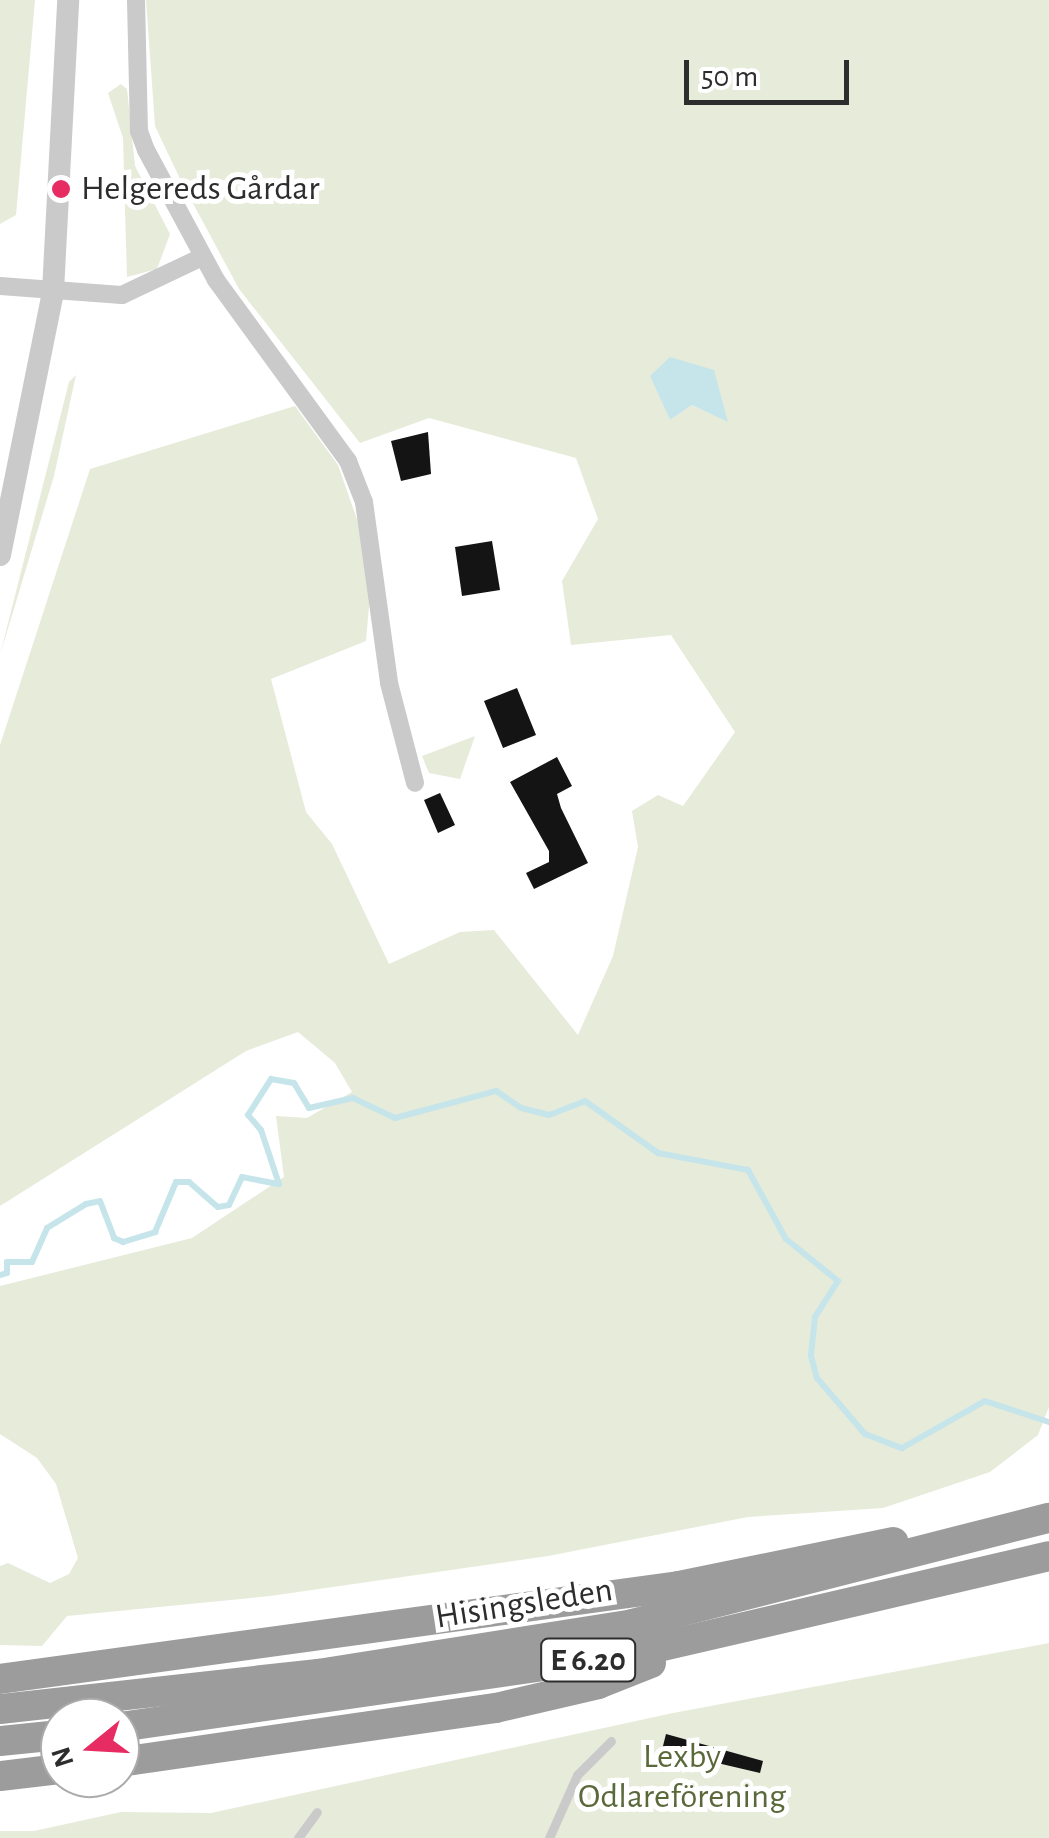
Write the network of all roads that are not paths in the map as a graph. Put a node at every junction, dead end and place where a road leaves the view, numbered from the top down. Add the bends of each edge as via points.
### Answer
1 (68, 0) edge
2 (136, 0) edge
3 (202, 257) junction
4 (0, 286) edge
5 (53, 291) junction
6 (0, 555) edge
7 (416, 784) dead end
8 (1049, 1515) edge
9 (1049, 1556) edge
10 (736, 1630) junction
11 (0, 1679) edge
12 (0, 1709) edge
13 (140, 1724) edge
14 (40, 1737) edge
15 (0, 1740) edge
16 (611, 1740) dead end
17 (140, 1759) edge
18 (40, 1771) edge
19 (0, 1776) edge
20 (318, 1812) dead end
21 (298, 1838) edge
22 (549, 1838) edge

1 - 5 street
2 - 3 street via 139,131
3 - 5 street via 122,295
3 - 7 street via 356,478 373,536 401,742
4 - 5 street
5 - 6 street
8 - 11 highway via 679,1586
8 - 12 highway, Hisingsleden / E 6.20 via 726,1605 330,1672
9 - 10 highway, Hisingsleden / E 6.20
10 - 13 highway, Hisingsleden / E 6.20 via 354,1697
10 - 17 highway via 598,1684 496,1708
14 - 15 highway
16 - 22 lane via 577,1775
18 - 19 highway
20 - 21 lane

